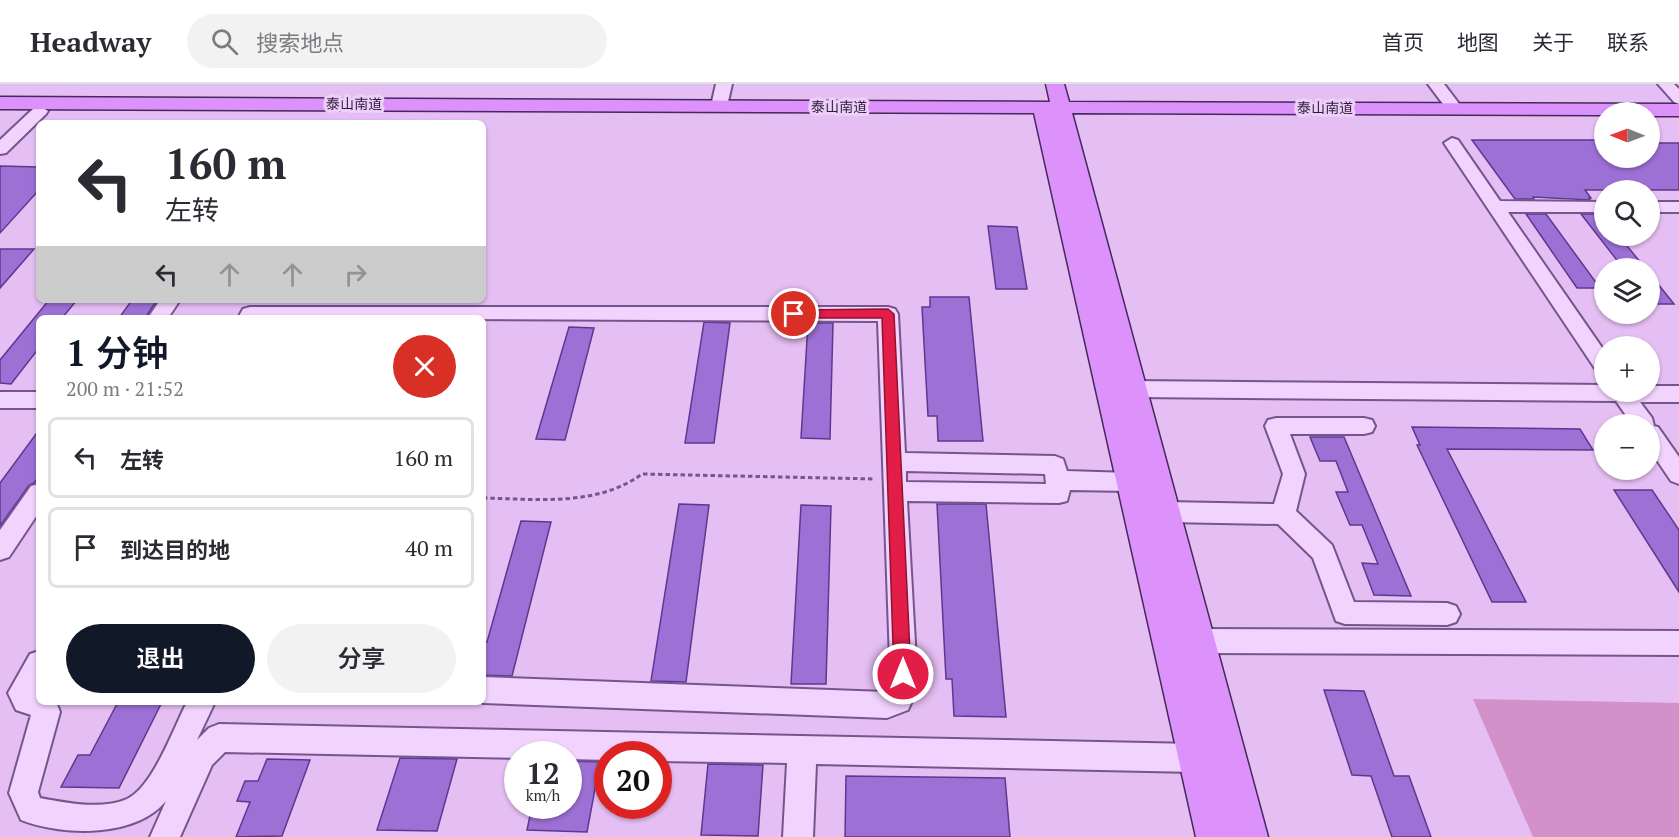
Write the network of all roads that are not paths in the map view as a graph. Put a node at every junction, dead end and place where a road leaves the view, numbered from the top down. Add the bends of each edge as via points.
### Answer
1 (724, 84) edge
2 (1436, 84) edge
3 (1666, 84) edge
4 (1679, 99) edge
5 (1051, 102) edge
6 (0, 103) edge
7 (719, 106) junction
8 (1455, 109) junction
9 (1679, 110) edge
10 (0, 111) edge
11 (40, 111) junction
12 (1594, 118) edge
13 (1660, 118) edge
14 (1679, 118) edge
15 (1452, 143) dead end
16 (0, 149) edge
17 (1494, 206) junction
18 (1594, 207) edge
19 (1660, 207) edge
20 (1679, 207) edge
21 (250, 315) edge
22 (1594, 352) edge
23 (1134, 388) junction
24 (1594, 392) edge
25 (1660, 393) edge
26 (1679, 394) edge
27 (0, 400) edge
28 (36, 400) edge
29 (1364, 426) dead end
30 (1660, 447) edge
31 (1679, 475) edge
32 (895, 478) junction
33 (1130, 482) junction
34 (36, 497) edge
35 (1166, 512) junction
36 (1283, 514) junction
37 (0, 550) edge
38 (1447, 614) dead end
39 (1199, 641) junction
40 (1679, 643) edge
41 (36, 668) edge
42 (486, 690) edge
43 (36, 703) edge
44 (40, 705) edge
45 (199, 705) edge
46 (802, 750) junction
47 (1195, 758) junction
48 (165, 837) edge
49 (798, 837) edge
50 (1214, 837) edge
51 (1250, 837) edge

1 - 7 street
2 - 8 street
3 - 4 street
5 - 7 main road, 泰山南道
5 - 8 main road, 泰山南道
5 - 11 main road, 泰山南道
5 - 12 main road, 泰山南道
5 - 23 main road
5 - 33 main road
6 - 7 main road, 泰山南道
8 - 9 main road, 泰山南道
10 - 11 main road, 泰山南道
11 - 16 street
13 - 14 main road
15 - 17 street
17 - 18 street
17 - 22 street
19 - 20 street
21 - 32 street via 888,314
23 - 24 street
23 - 35 main road
25 - 26 street
27 - 28 street
29 - 36 street via 1276,426 1294,474
30 - 31 street
32 - 33 street via 1059,494 1057,480
32 - 42 street via 903,661 898,701 887,705
33 - 47 main road
34 - 37 street
35 - 36 street
35 - 39 main road
36 - 38 street via 1323,552 1345,613
39 - 40 street
39 - 51 main road
41 - 43 street via 21,693 26,701
44 - 45 street via 46,712 23,793 31,810 56,816 122,817 143,806 158,787
46 - 47 street
46 - 48 street via 219,738 202,755
46 - 49 street
47 - 50 main road

